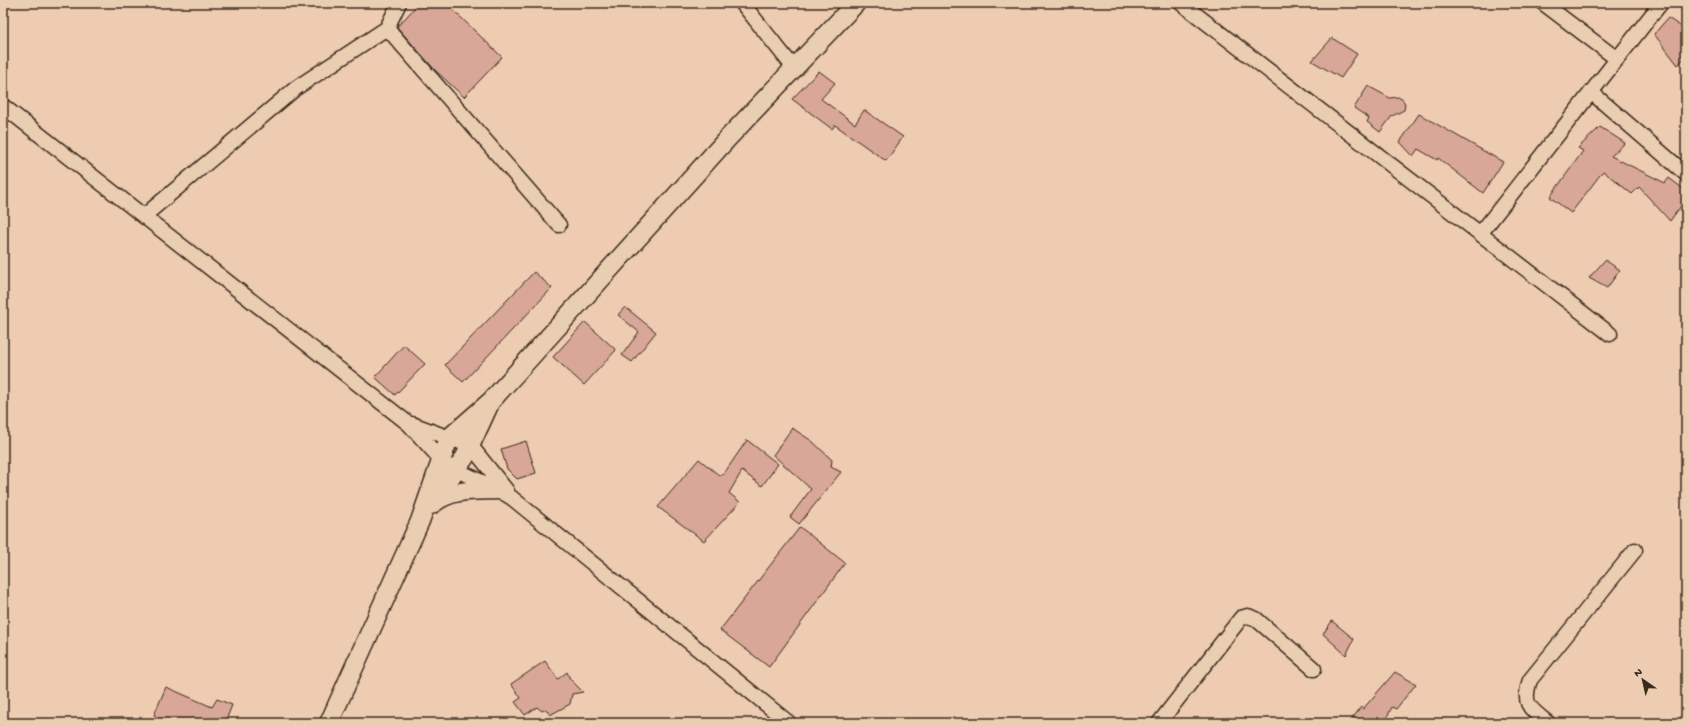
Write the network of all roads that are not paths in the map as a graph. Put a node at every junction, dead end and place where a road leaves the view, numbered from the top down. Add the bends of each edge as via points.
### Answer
1 (399, 3) edge
2 (742, 3) edge
3 (856, 3) edge
4 (1181, 3) edge
5 (1543, 3) edge
6 (1661, 3) edge
7 (387, 28) junction
8 (1617, 59) junction
9 (794, 68) junction
10 (1591, 92) junction
11 (3, 106) edge
12 (1686, 174) edge
13 (144, 216) junction
14 (559, 225) dead end
15 (1480, 234) junction
16 (1610, 334) dead end
17 (491, 401) junction
18 (409, 424) junction
19 (449, 438) junction
20 (471, 446) junction
21 (441, 458) junction
22 (456, 470) junction
23 (506, 494) junction
24 (430, 506) junction
25 (420, 521) junction
26 (1635, 550) dead end
27 (1314, 669) dead end
28 (329, 723) edge
29 (788, 723) edge
30 (1159, 723) edge
31 (1548, 723) edge

1 - 7 street
2 - 9 street
3 - 9 street
4 - 15 street
5 - 8 street
6 - 8 street
7 - 13 street via 292,92
7 - 14 street
8 - 10 street
9 - 17 street
10 - 12 street
10 - 15 street
11 - 13 street
13 - 18 street
15 - 16 street
17 - 19 street
17 - 20 street
18 - 19 street
18 - 21 street
19 - 20 street
19 - 21 street
20 - 22 street
20 - 23 street
21 - 22 street via 446,465
21 - 25 street
22 - 23 street
22 - 24 street
23 - 24 street via 470,491 449,494
23 - 29 street
24 - 25 street
25 - 28 street
26 - 31 street via 1530,680 1526,700 1529,708
27 - 30 street via 1256,619 1248,616 1241,618

